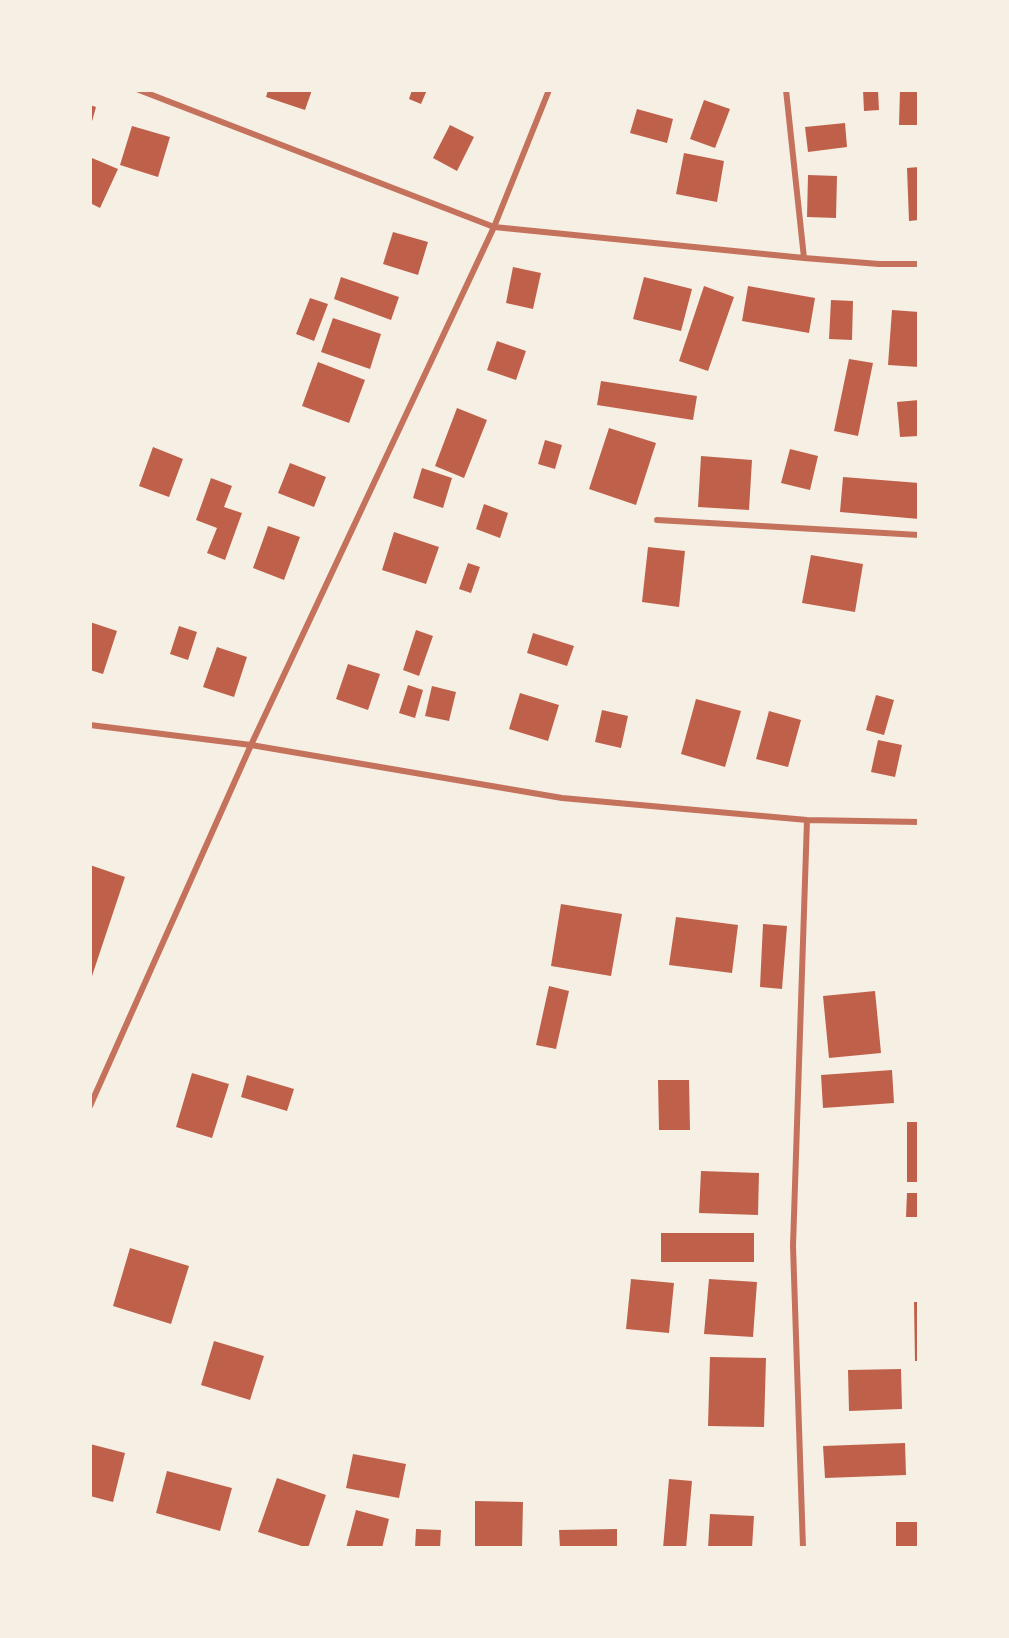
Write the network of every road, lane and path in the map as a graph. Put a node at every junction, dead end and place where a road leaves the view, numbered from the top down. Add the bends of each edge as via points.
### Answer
1 (139, 90) edge
2 (549, 90) edge
3 (786, 90) edge
4 (494, 227) junction
5 (804, 258) junction
6 (919, 264) edge
7 (657, 520) dead end
8 (919, 535) edge
9 (90, 725) edge
10 (251, 745) junction
11 (807, 820) junction
12 (919, 822) edge
13 (90, 1106) edge
14 (802, 1548) edge

1 - 4 street
2 - 4 street
3 - 5 street
4 - 5 street
4 - 10 street
5 - 6 street
7 - 8 street
9 - 10 street
10 - 11 street via 562,798
10 - 13 street
11 - 12 street
11 - 14 street via 793,1246

